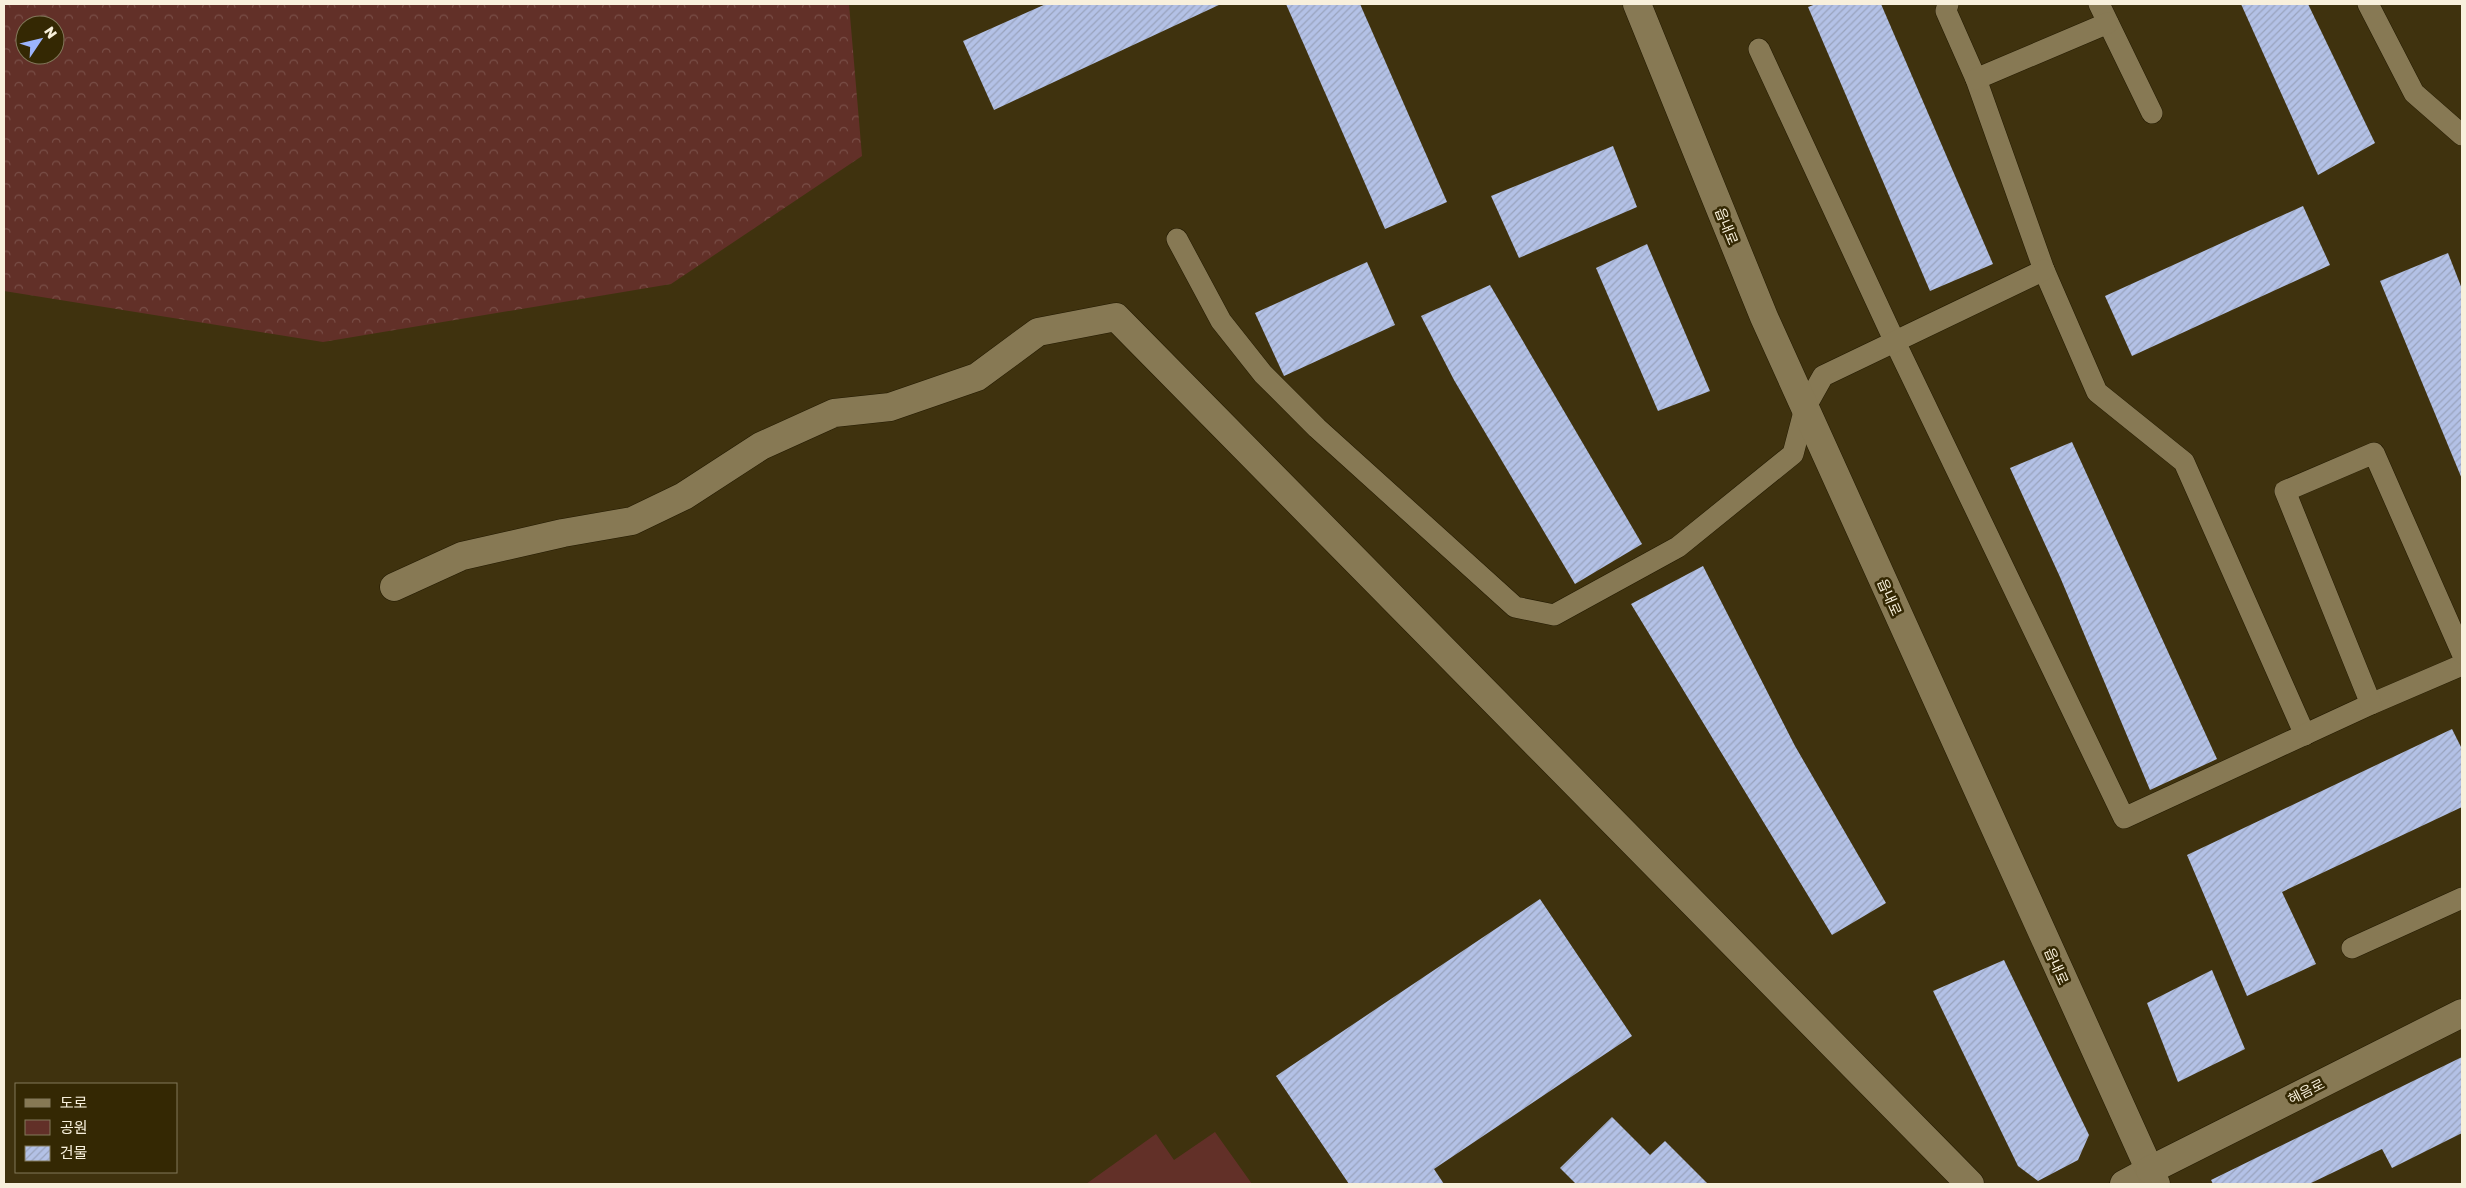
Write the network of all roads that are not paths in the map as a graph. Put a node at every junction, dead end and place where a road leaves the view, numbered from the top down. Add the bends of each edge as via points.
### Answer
1 (1637, 4) edge
2 (1948, 4) edge
3 (2368, 4) edge
4 (2104, 13) edge
5 (1759, 49) dead end
6 (1976, 79) junction
7 (2152, 113) dead end
8 (2462, 135) edge
9 (1177, 239) dead end
10 (2044, 270) junction
11 (1895, 342) junction
12 (1805, 408) junction
13 (394, 587) dead end
14 (2462, 653) edge
15 (2462, 665) edge
16 (2371, 704) junction
17 (2305, 735) junction
18 (2462, 898) edge
19 (2352, 948) dead end
20 (2462, 1013) edge
21 (2153, 1177) edge
22 (1970, 1184) edge
23 (2124, 1184) edge

1 - 12 street, 읍내로 via 1764,318
2 - 6 lane via 1946,12
3 - 8 lane via 2414,93
4 - 6 lane
4 - 7 lane
5 - 11 lane
6 - 10 lane
9 - 12 lane via 1221,321 1263,374 1317,428 1515,607 1554,615 1678,547 1792,454
10 - 11 lane
10 - 17 lane via 2097,392 2184,462
11 - 12 lane via 1822,376
11 - 17 lane via 2124,818
12 - 21 street, 읍내로
13 - 22 street via 462,556 632,520 684,496 761,446 834,414 890,407 977,377 1038,332 1116,317
14 - 16 lane via 2374,453 2285,491
15 - 16 lane
16 - 17 lane
18 - 19 lane
20 - 21 street, 혜음로
21 - 23 street, 혜음로

